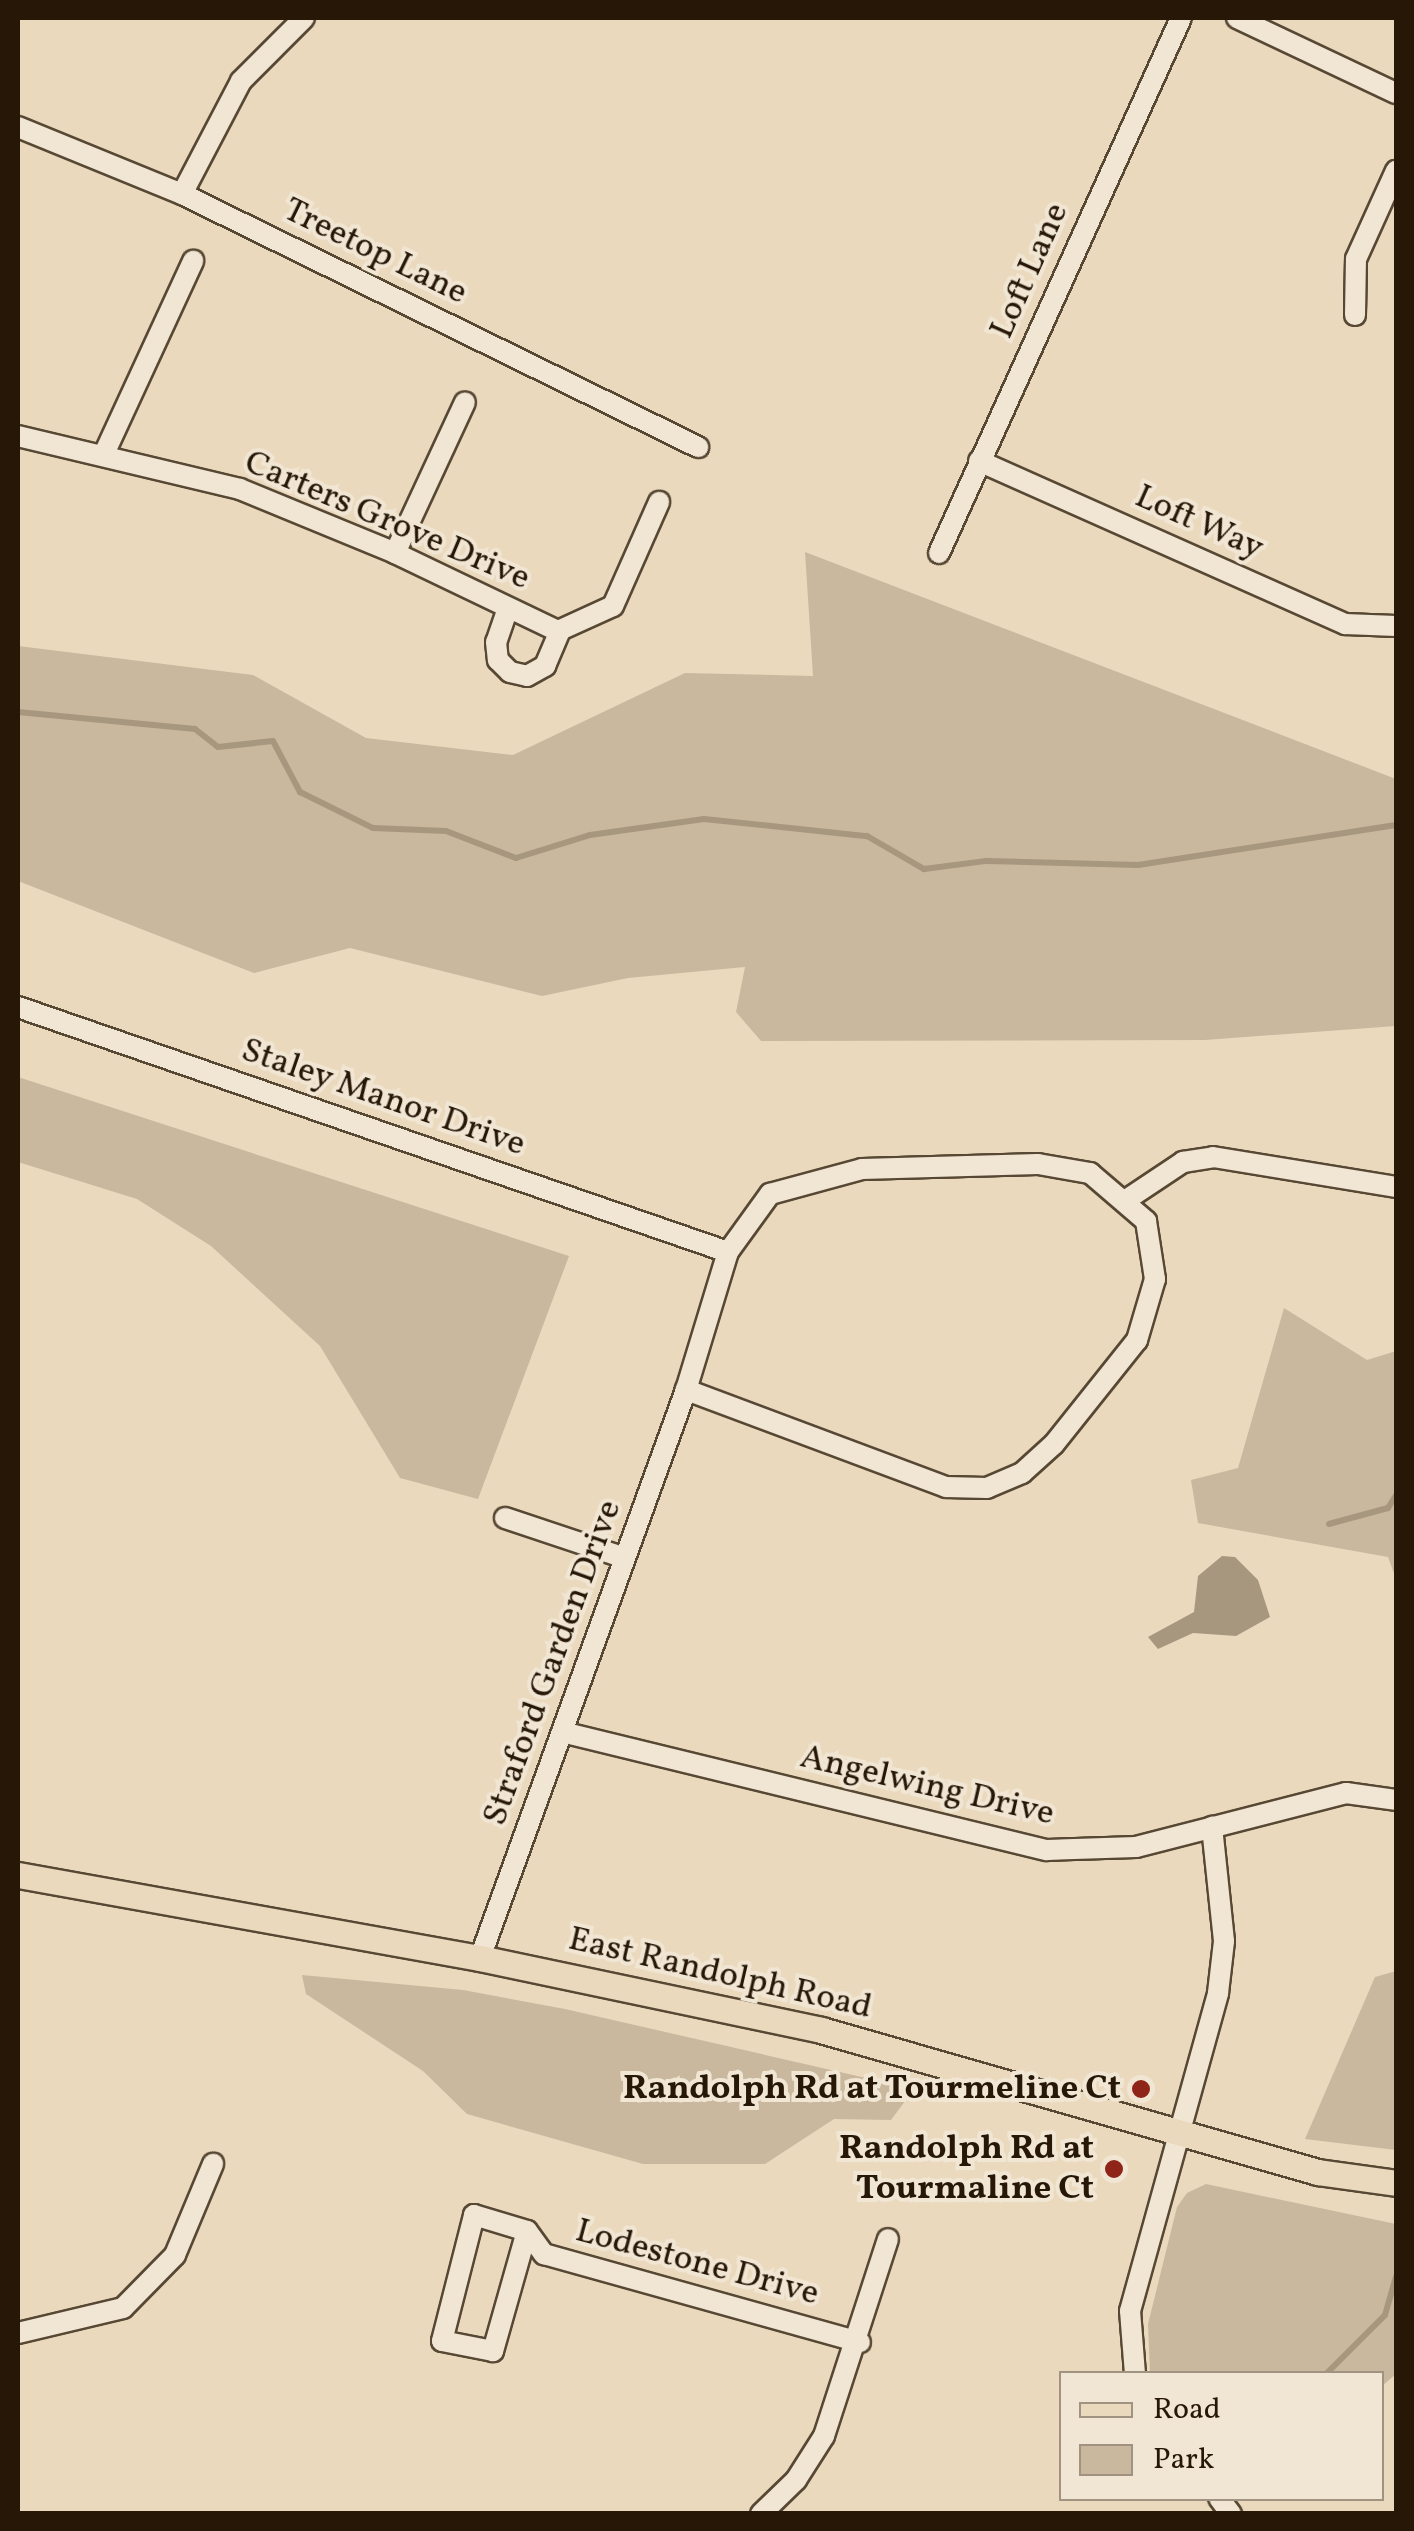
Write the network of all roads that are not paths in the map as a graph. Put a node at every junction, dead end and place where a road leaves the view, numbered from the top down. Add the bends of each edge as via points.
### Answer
1 (304, 18) edge
2 (1181, 18) edge
3 (1237, 18) edge
4 (1396, 93) edge
5 (18, 127) edge
6 (1396, 171) edge
7 (182, 194) junction
8 (193, 261) dead end
9 (1355, 315) dead end
10 (464, 402) dead end
11 (18, 436) edge
12 (698, 447) dead end
13 (104, 454) junction
14 (979, 461) junction
15 (660, 502) dead end
16 (395, 553) junction
17 (940, 553) dead end
18 (508, 608) junction
19 (1396, 626) edge
20 (560, 630) junction
21 (18, 1006) edge
22 (1396, 1187) edge
23 (1126, 1200) junction
24 (728, 1252) junction
25 (686, 1390) junction
26 (505, 1518) dead end
27 (625, 1558) junction
28 (562, 1732) junction
29 (1396, 1800) edge
30 (1212, 1827) junction
31 (18, 1875) edge
32 (480, 1958) junction
33 (1179, 2134) junction
34 (213, 2164) dead end
35 (1396, 2183) edge
36 (527, 2231) junction
37 (888, 2239) dead end
38 (18, 2333) edge
39 (860, 2342) junction
40 (1135, 2371) edge
41 (761, 2514) edge

1 - 7 street via 241,82
2 - 14 street, Loft Lane
3 - 4 street
5 - 7 street, Treetop Lane
6 - 9 street via 1356,258
7 - 12 street, Treetop Lane
8 - 13 street
10 - 16 street
11 - 13 street, Carters Grove Drive
13 - 16 street, Carters Grove Drive via 240,489
14 - 17 street, Loft Lane
14 - 19 street, Loft Way via 1345,624
15 - 20 street, Carters Grove Drive via 613,606
16 - 18 street, Carters Grove Drive
18 - 20 street, Carters Grove Drive
18 - 20 street via 496,642 498,660 510,672 527,676 545,666
21 - 24 street, Staley Manor Drive
22 - 23 street via 1214,1157 1183,1162
23 - 24 street, Straford Garden Drive via 1090,1172 1038,1164 862,1169 770,1194
23 - 25 street, Straford Garden Drive via 1146,1222 1155,1279 1138,1340 1022,1474 988,1488 946,1488
24 - 25 street, Straford Garden Drive
25 - 27 street, Straford Garden Drive
26 - 27 street
27 - 28 street, Straford Garden Drive
28 - 30 street, Angelwing Drive via 1046,1850 1136,1847
28 - 32 street, Straford Garden Drive
29 - 30 street, Angelwing Drive via 1346,1792
30 - 33 street via 1224,1941 1218,1993
31 - 32 main road, East Randolph Road
32 - 33 main road, East Randolph Road via 821,2030
33 - 35 main road, East Randolph Road via 1318,2172
33 - 40 street via 1130,2311
34 - 38 street via 175,2255 122,2308
36 - 36 street, Lodestone Drive via 474,2215 442,2341 493,2351
36 - 39 street, Lodestone Drive via 544,2254
37 - 39 street
39 - 41 street via 824,2436

